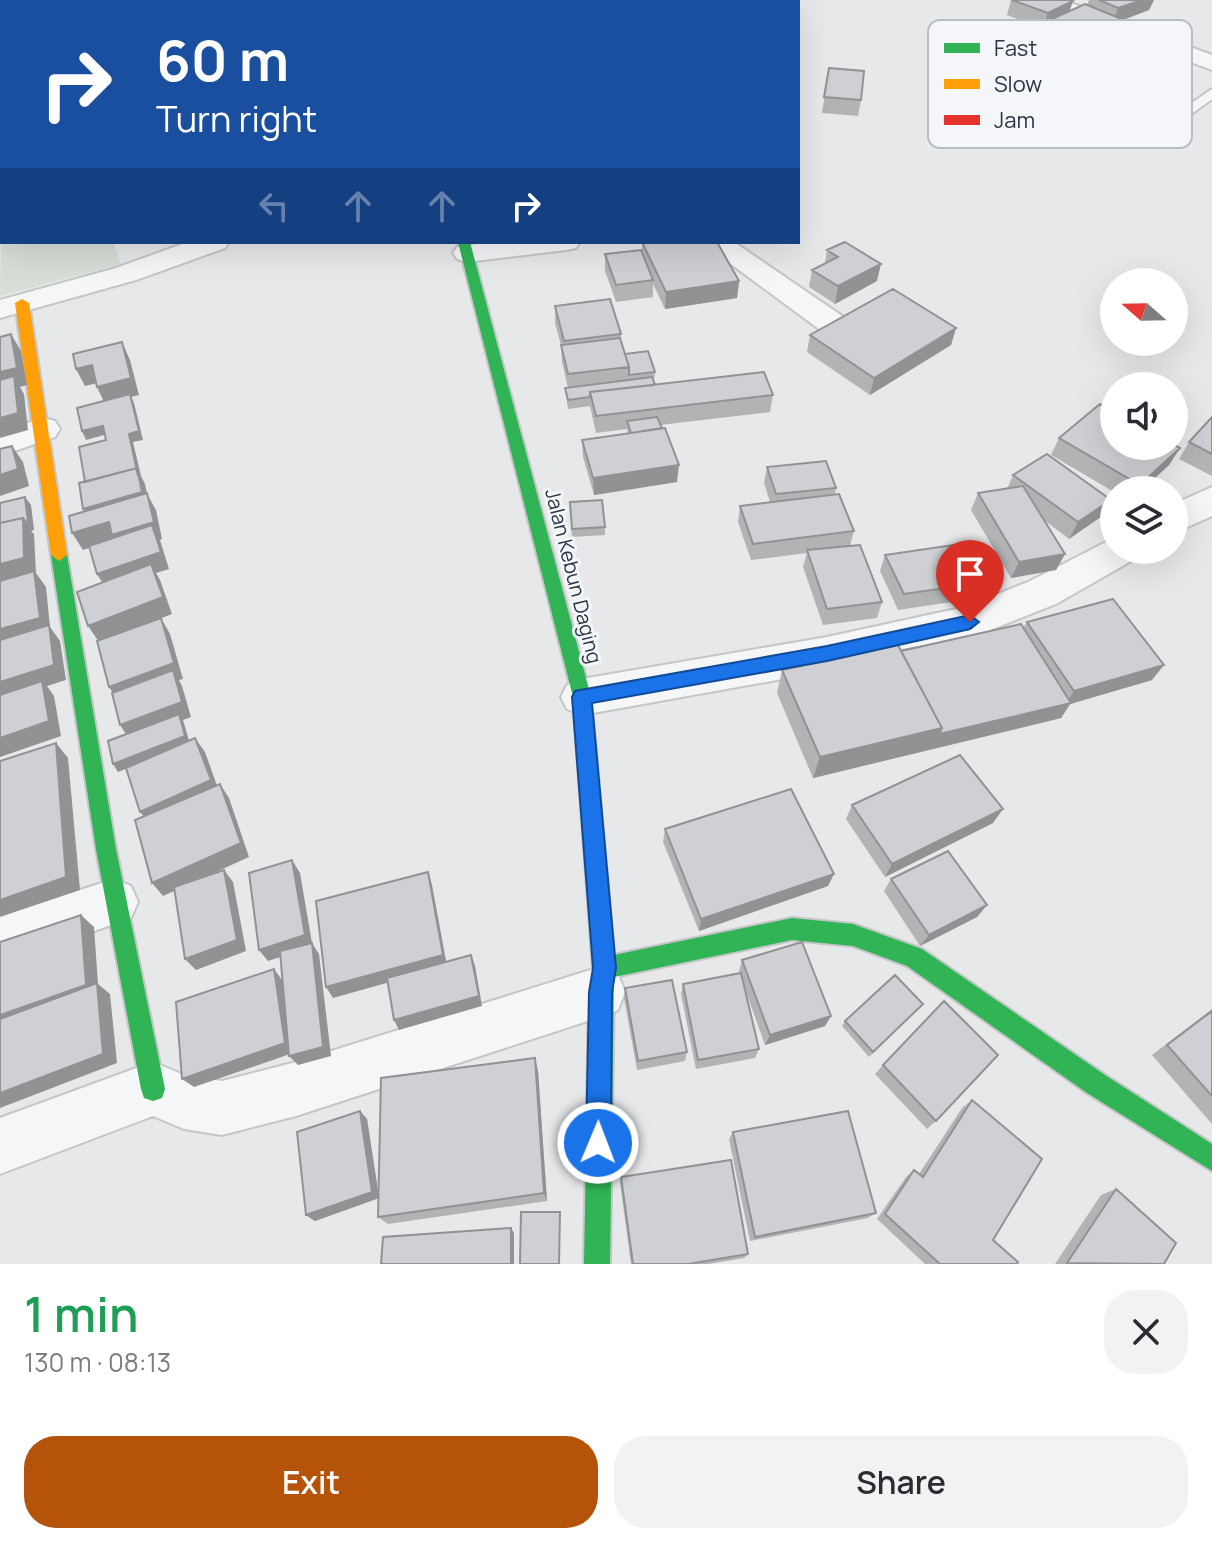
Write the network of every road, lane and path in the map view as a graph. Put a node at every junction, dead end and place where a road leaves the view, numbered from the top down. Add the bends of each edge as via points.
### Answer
1 (1042, 0) edge
2 (1096, 20) edge
3 (1192, 56) edge
4 (1212, 63) edge
5 (1212, 93) edge
6 (1192, 108) edge
7 (209, 244) edge
8 (533, 244) edge
9 (718, 244) edge
10 (466, 248) edge
11 (11, 306) edge
12 (834, 325) edge
13 (12, 348) edge
14 (43, 429) junction
15 (0, 444) edge
16 (1212, 500) edge
17 (1188, 513) edge
18 (1100, 561) edge
19 (582, 697) junction
20 (114, 902) junction
21 (0, 940) edge
22 (602, 980) junction
23 (153, 1089) junction
24 (0, 1146) edge
25 (1212, 1158) edge
26 (597, 1264) edge

1 - 2 street
3 - 4 street
5 - 6 lane
7 - 11 street
8 - 10 street
9 - 12 street
10 - 19 street, Jalan Kebun Daging
11 - 13 street
13 - 14 street
14 - 15 street
14 - 20 street via 62,583
16 - 17 street
18 - 19 street via 1042,593 970,622 827,654
19 - 22 street, Jalan Kebun Daging
20 - 21 street
20 - 23 street
22 - 23 street via 296,1089 222,1108 184,1102
22 - 25 street via 792,929 853,935 914,957
22 - 26 street, Jalan Kebun Daging
23 - 24 street

